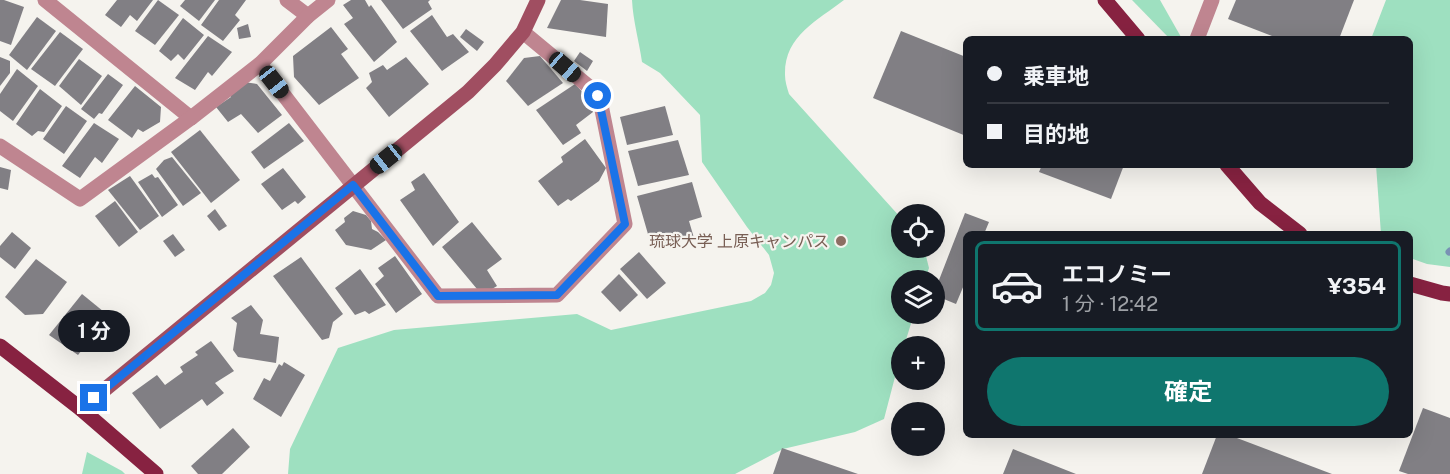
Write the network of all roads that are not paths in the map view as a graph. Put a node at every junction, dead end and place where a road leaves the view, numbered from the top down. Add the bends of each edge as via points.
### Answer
1 (45, 0) edge
2 (287, 0) edge
3 (328, 0) edge
4 (538, 0) edge
5 (1105, 0) edge
6 (1212, 0) edge
7 (308, 16) junction
8 (523, 32) junction
9 (1135, 36) edge
10 (1198, 36) edge
11 (260, 64) junction
12 (191, 118) junction
13 (0, 146) edge
14 (1230, 168) edge
15 (353, 185) junction
16 (1296, 231) edge
17 (1413, 285) edge
18 (1450, 294) edge
19 (0, 346) edge
20 (81, 409) junction
21 (156, 474) edge

1 - 12 street
2 - 7 street
3 - 7 street
4 - 8 street
5 - 9 main road
6 - 10 street
7 - 11 street
8 - 15 street via 468,92
8 - 15 street via 598,96 625,224 557,295 438,296
11 - 12 street
11 - 15 street
12 - 13 street via 80,199
14 - 16 main road via 1260,203
15 - 20 street
17 - 18 main road
19 - 20 main road
20 - 21 main road

